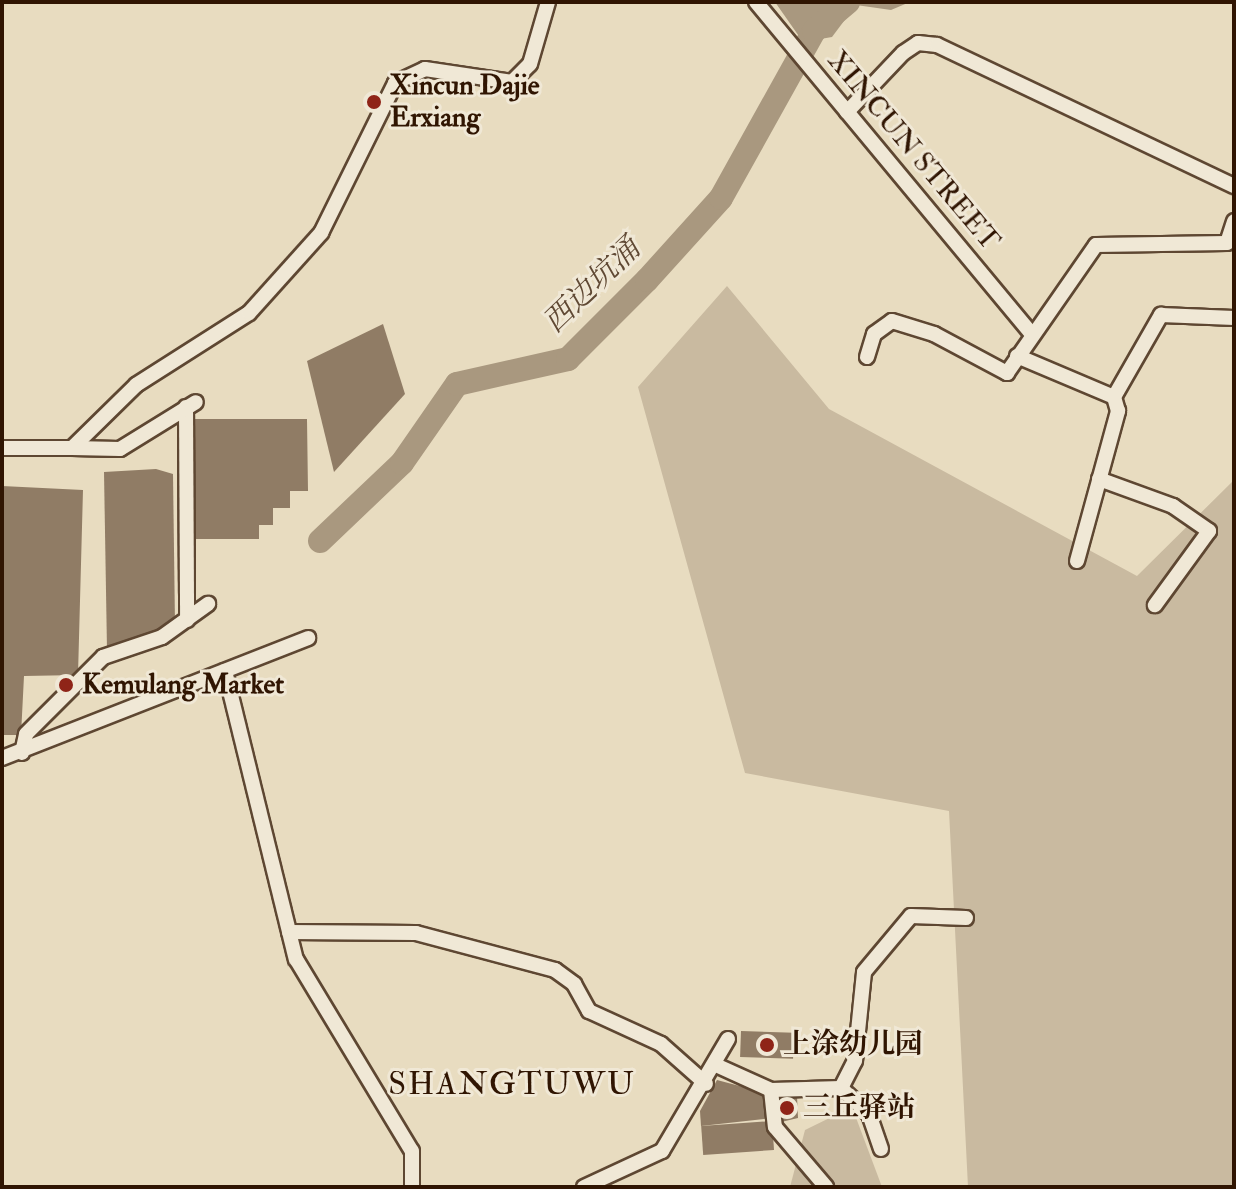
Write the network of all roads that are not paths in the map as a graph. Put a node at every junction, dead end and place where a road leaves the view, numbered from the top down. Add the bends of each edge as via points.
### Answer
1 (548, 2) edge
2 (756, 2) edge
3 (847, 112) junction
4 (1234, 186) edge
5 (1234, 221) edge
6 (1234, 318) edge
7 (1031, 333) junction
8 (1017, 356) junction
9 (867, 357) dead end
10 (1114, 397) junction
11 (2, 448) edge
12 (72, 448) junction
13 (1099, 479) junction
14 (1077, 561) dead end
15 (208, 604) dead end
16 (1155, 605) dead end
17 (187, 620) junction
18 (308, 638) dead end
19 (225, 671) junction
20 (22, 753) junction
21 (2, 758) edge
22 (966, 918) dead end
23 (289, 932) junction
24 (728, 1039) dead end
25 (718, 1066) junction
26 (706, 1084) junction
27 (841, 1088) junction
28 (771, 1090) junction
29 (881, 1149) dead end
30 (412, 1187) edge
31 (584, 1187) edge
32 (826, 1187) edge

1 - 12 street via 530,64 512,82 425,69 395,83 373,117 342,200 283,280 249,313 136,385
2 - 3 street, XINCUN STREET
3 - 4 street via 903,53 918,43 937,45
3 - 7 street, XINCUN STREET
5 - 7 street via 1227,243 1096,245
6 - 10 street via 1161,315
7 - 8 street
8 - 9 street via 1007,373 989,370 934,334 892,321 874,334
8 - 10 street
10 - 13 street via 1118,411
11 - 12 street
12 - 17 street via 120,449 191,405
13 - 14 street
13 - 16 street via 1173,506 1209,531
15 - 17 street
17 - 20 street via 103,657 26,734
18 - 19 street
19 - 20 street
19 - 23 street
20 - 21 street
22 - 27 street via 911,916 864,972 855,1061
23 - 26 street via 416,933 555,970 574,984 589,1011 661,1044
23 - 30 street via 296,959 412,1151
24 - 25 street
25 - 26 street
25 - 28 street
26 - 31 street via 662,1151
27 - 28 street
27 - 29 street via 869,1114
28 - 32 street via 775,1127

